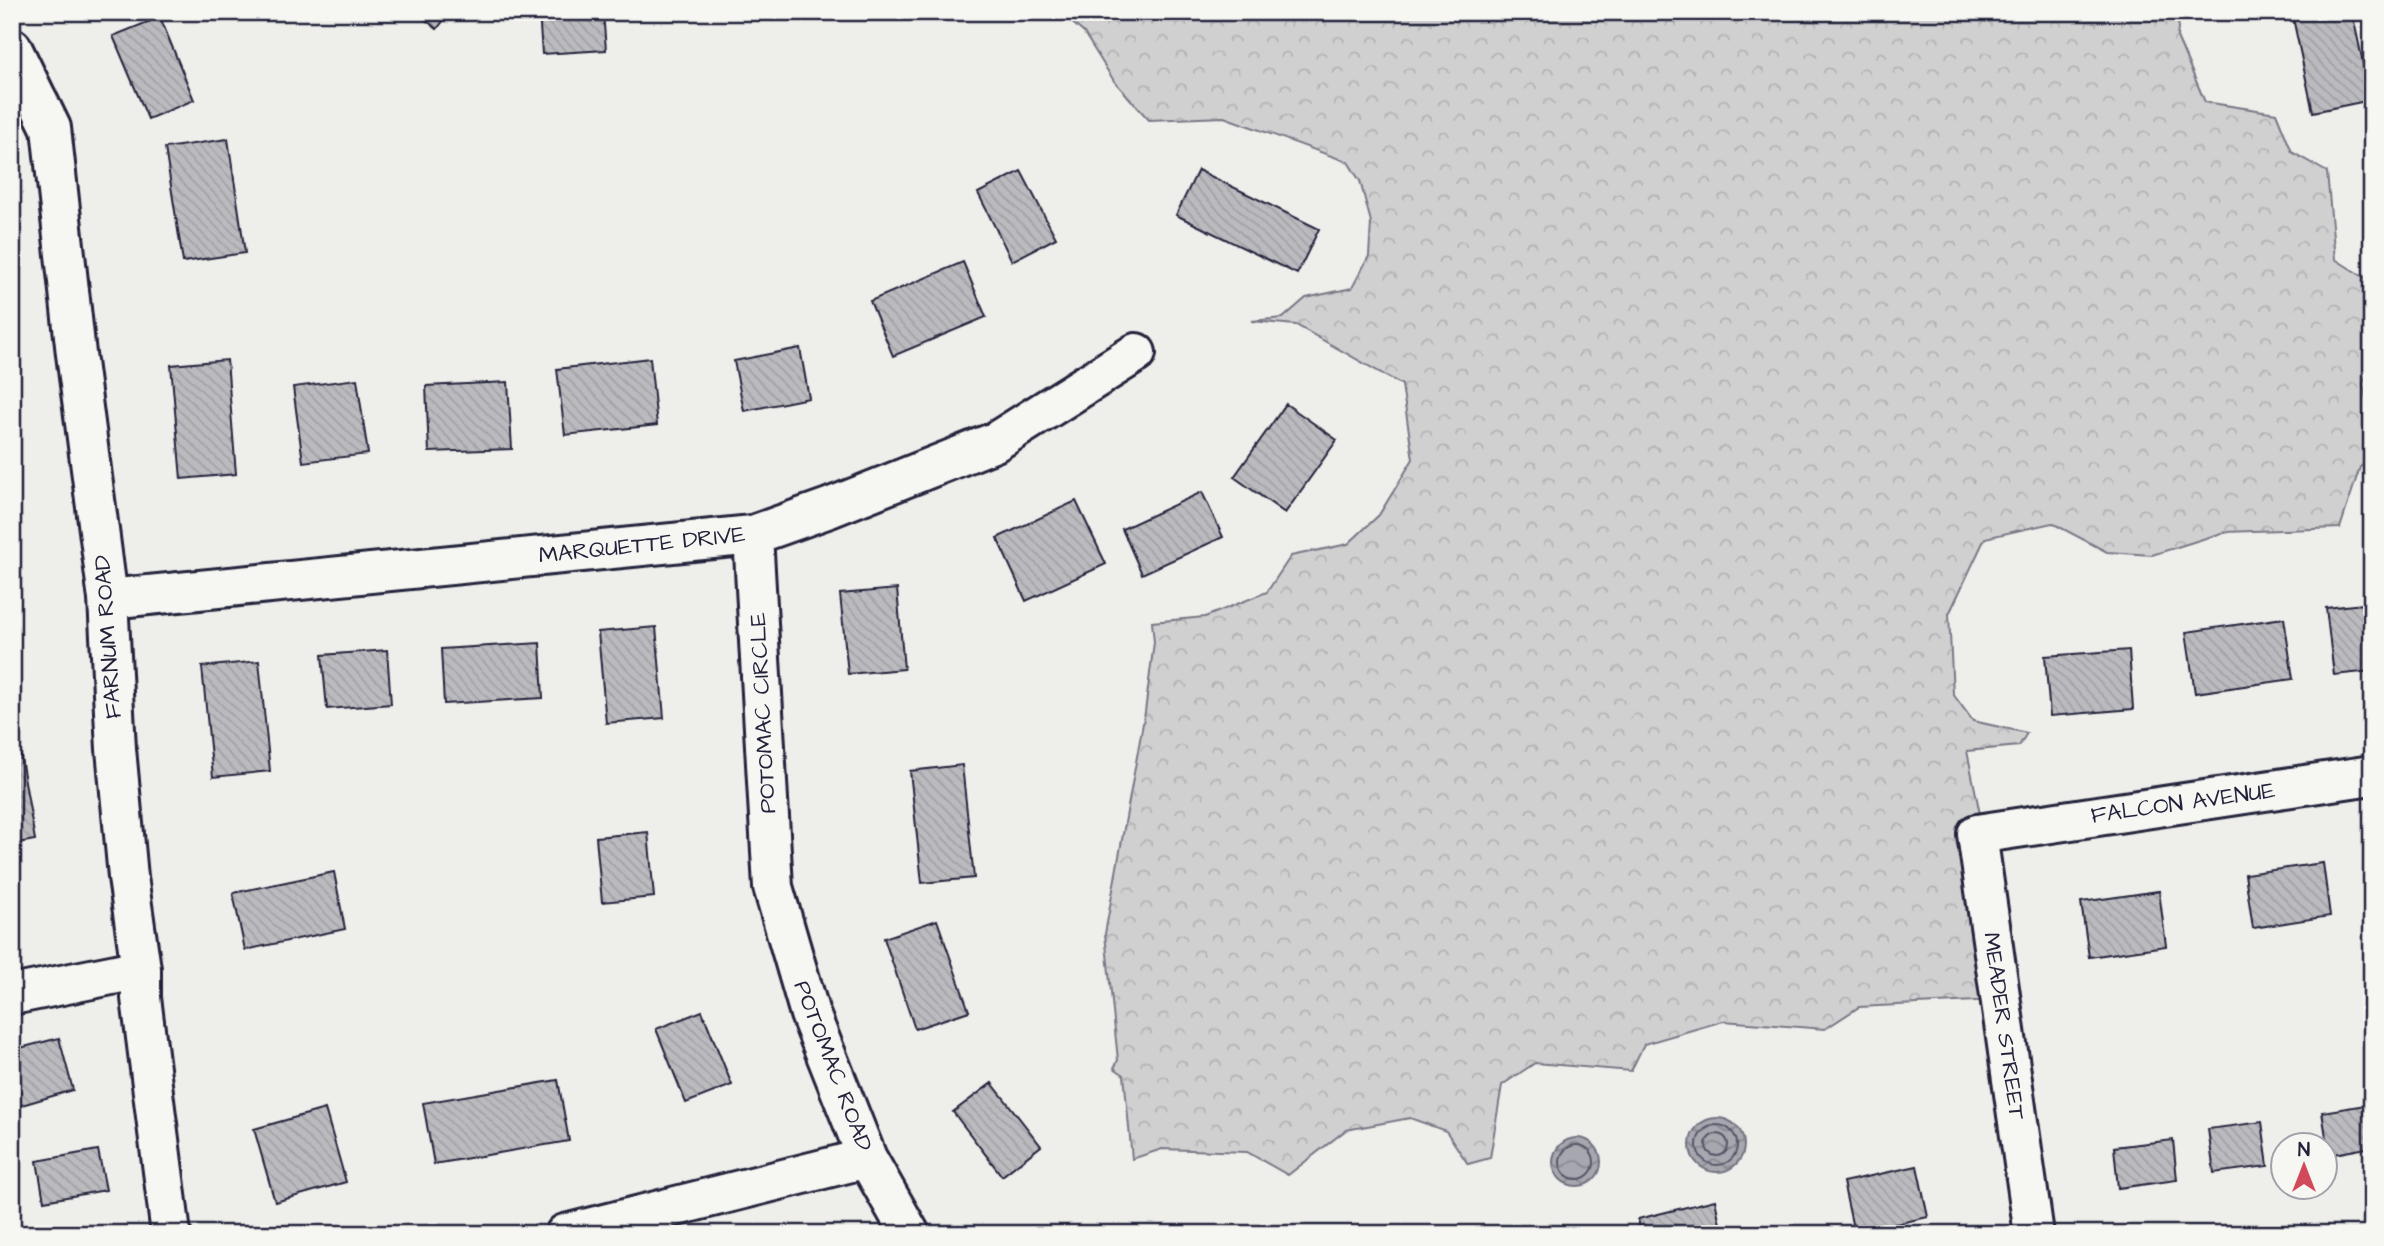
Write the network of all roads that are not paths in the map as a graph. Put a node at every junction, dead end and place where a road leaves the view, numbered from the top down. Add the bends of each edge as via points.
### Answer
1 (12, 48) edge
2 (1136, 353) dead end
3 (753, 535) junction
4 (108, 599) junction
5 (2372, 775) edge
6 (1994, 831) joint
7 (774, 891) joint
8 (141, 969) junction
9 (12, 995) edge
10 (867, 1158) junction
11 (171, 1234) edge
12 (565, 1234) edge
13 (910, 1234) edge
14 (2034, 1234) edge

1 - 4 street, FARNUM ROAD via 51,128
2 - 3 street, MARQUETTE DRIVE via 995,442
3 - 4 street, MARQUETTE DRIVE
3 - 7 street, POTOMAC CIRCLE
4 - 8 street, FARNUM ROAD via 116,749
5 - 6 street, FALCON AVENUE
6 - 14 street, MEADER STREET via 1977,834
7 - 10 street, POTOMAC ROAD via 810,1014
8 - 9 street
8 - 11 street, FARNUM ROAD
10 - 12 street
10 - 13 street, POTOMAC ROAD

